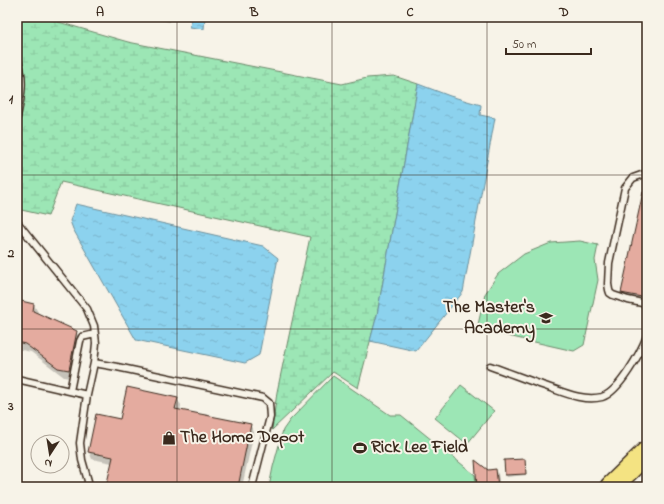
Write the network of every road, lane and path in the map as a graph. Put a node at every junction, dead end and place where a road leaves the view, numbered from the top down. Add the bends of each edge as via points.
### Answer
1 (17, 58) edge
2 (17, 117) edge
3 (647, 173) edge
4 (17, 222) edge
5 (647, 304) edge
6 (95, 334) junction
7 (647, 336) edge
8 (94, 363) junction
9 (490, 366) dead end
10 (17, 379) edge
11 (70, 391) junction
12 (87, 395) junction
13 (647, 452) edge
14 (87, 487) edge
15 (252, 487) edge
16 (611, 487) edge

1 - 2 lane via 23,83
3 - 5 lane via 633,178 625,188 609,263 608,284 612,295
4 - 6 lane via 87,309
6 - 8 lane
6 - 11 lane via 82,337 80,341
7 - 9 lane via 625,376 613,390 602,397 578,397
8 - 12 lane
8 - 15 lane via 263,398 269,403 270,417
10 - 11 lane
11 - 12 lane
12 - 14 lane via 80,443
13 - 16 highway

